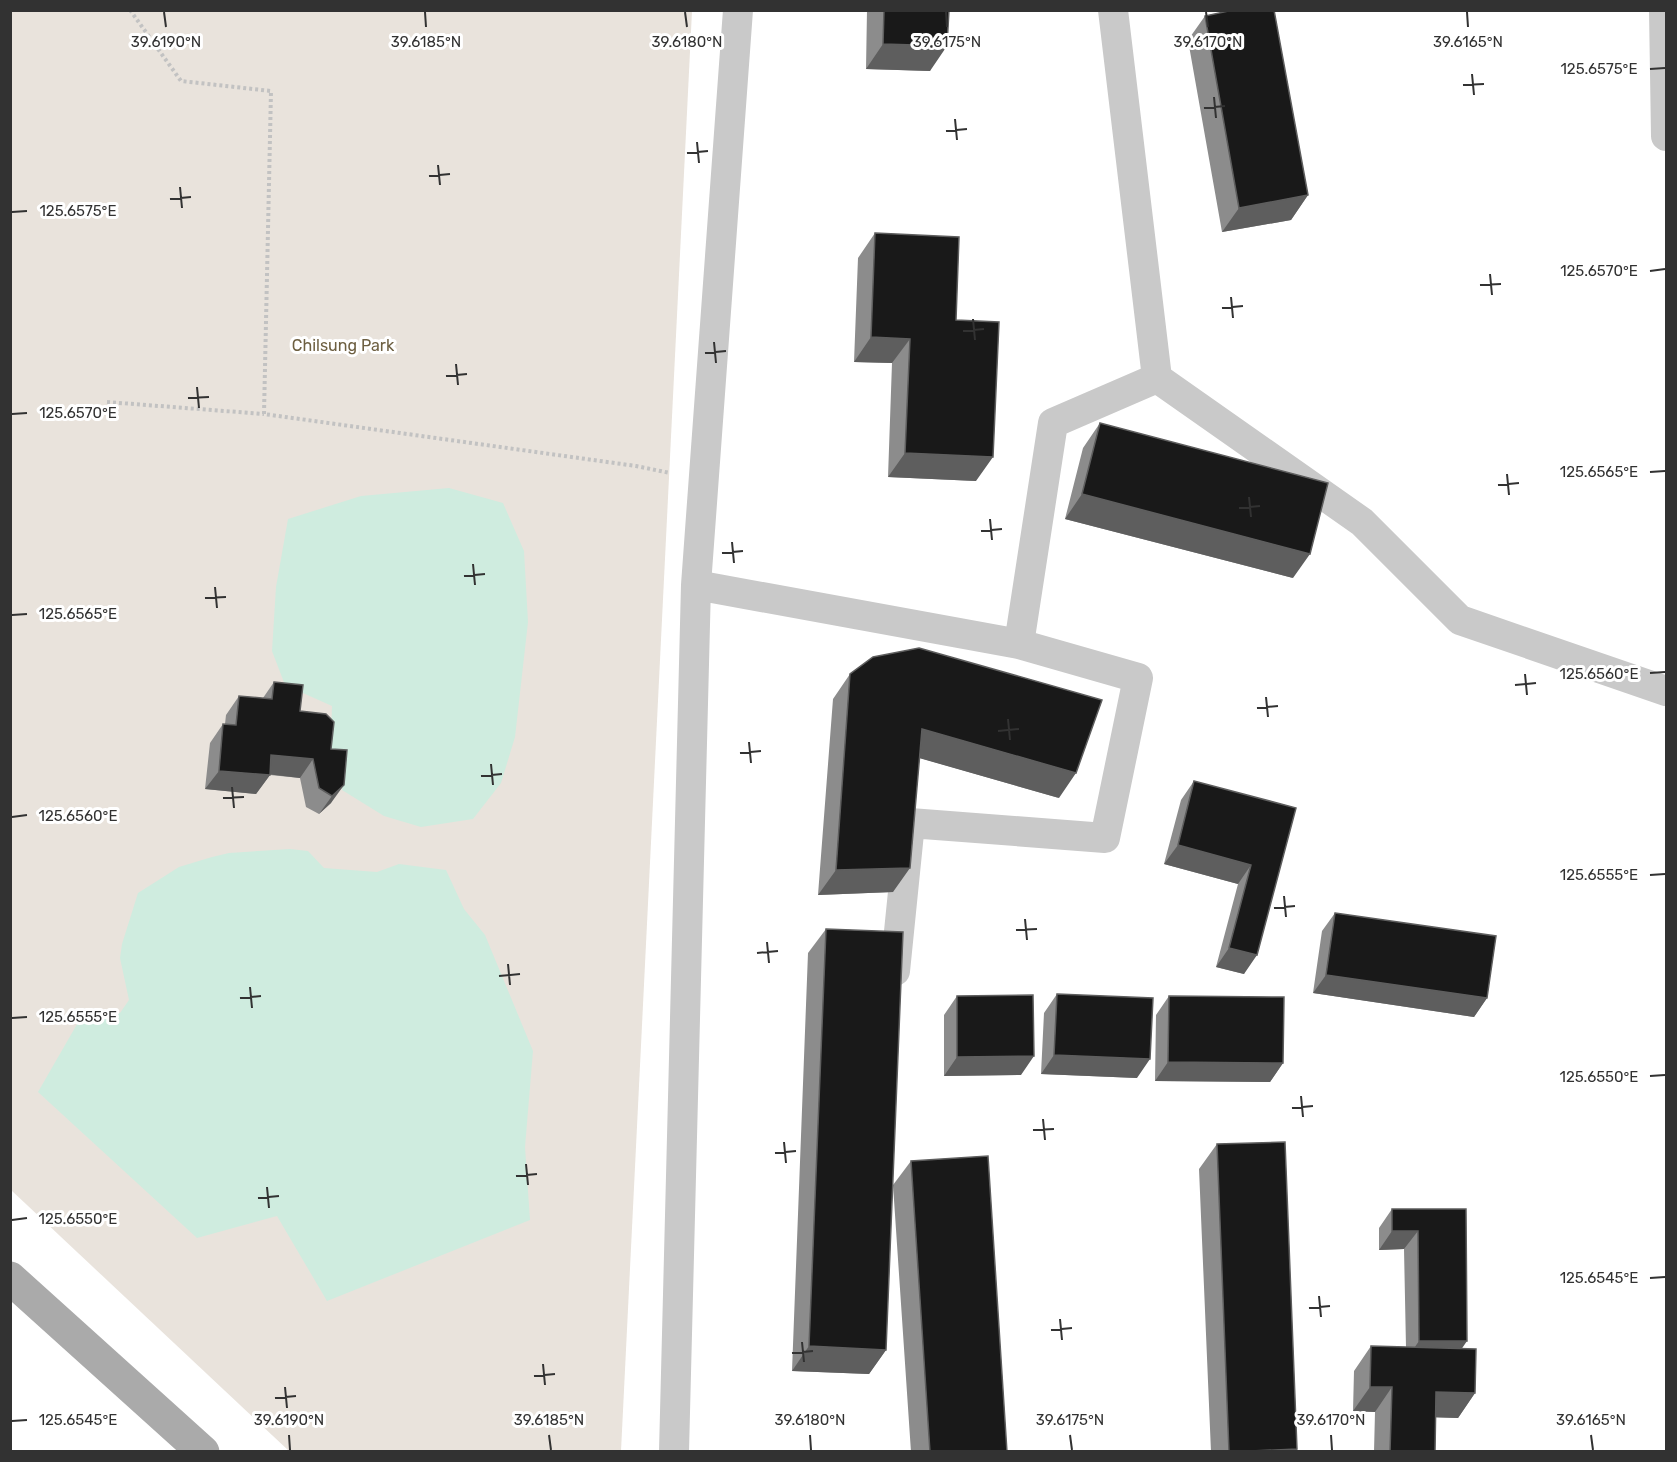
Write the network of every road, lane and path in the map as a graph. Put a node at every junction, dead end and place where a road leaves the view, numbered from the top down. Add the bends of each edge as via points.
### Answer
1 (130, 10) edge
2 (738, 10) edge
3 (1113, 10) edge
4 (1664, 10) edge
5 (1666, 136) edge
6 (1157, 378) junction
7 (107, 402) dead end
8 (264, 414) junction
9 (670, 473) dead end
10 (696, 585) junction
11 (1020, 644) junction
12 (1666, 691) edge
13 (893, 999) edge
14 (10, 1278) edge
15 (203, 1452) edge
16 (674, 1452) edge

1 - 8 path via 181,81 272,91
2 - 10 street
3 - 6 street
4 - 5 street
6 - 11 street via 1053,423
6 - 12 street via 1362,522 1460,620
7 - 8 path
8 - 9 path
10 - 11 street
10 - 16 street
11 - 13 street via 1138,678 1105,838 910,823
14 - 15 main road

